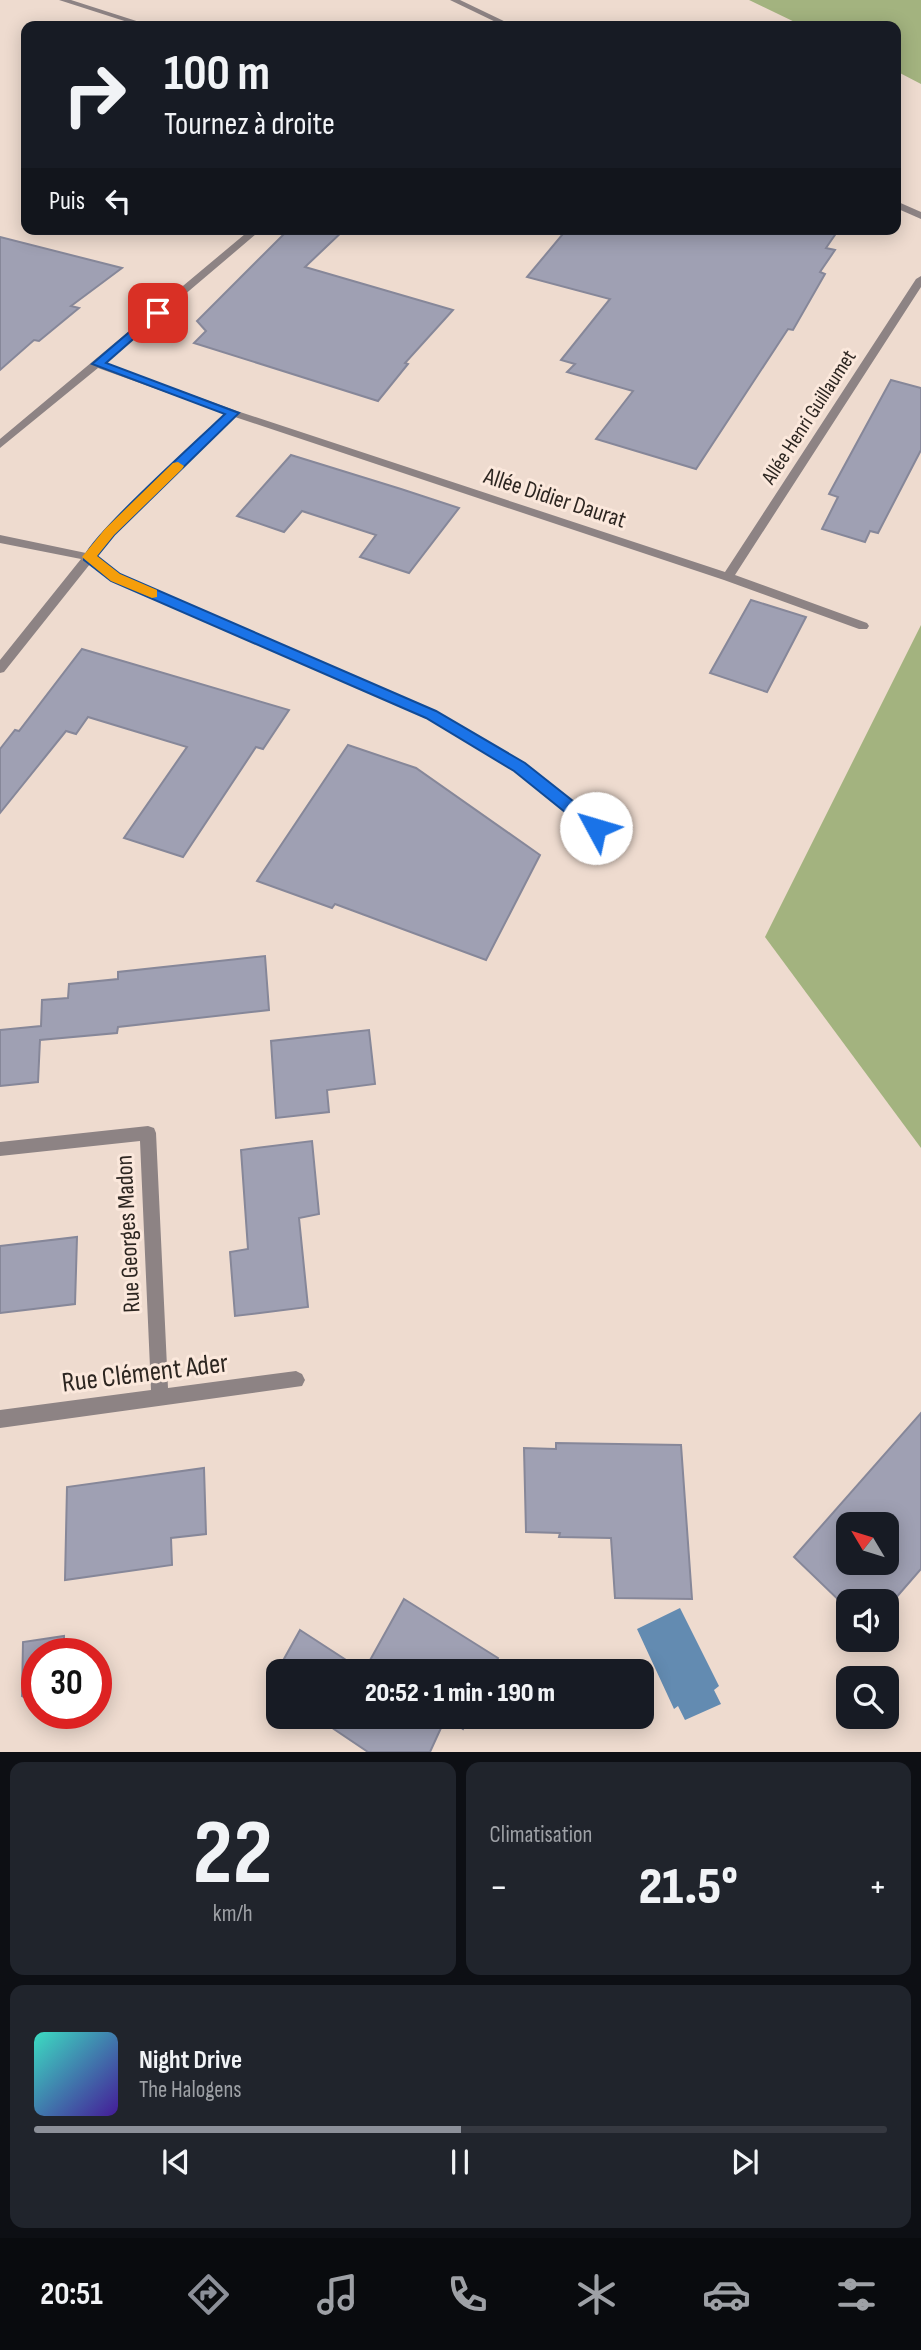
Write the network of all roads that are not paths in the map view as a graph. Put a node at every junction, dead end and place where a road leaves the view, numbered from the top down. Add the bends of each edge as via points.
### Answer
1 (63, 0) edge
2 (454, 0) edge
3 (132, 21) edge
4 (495, 21) edge
5 (901, 206) edge
6 (921, 216) edge
7 (250, 235) edge
8 (921, 279) edge
9 (98, 364) junction
10 (233, 413) junction
11 (0, 445) edge
12 (0, 539) edge
13 (89, 557) junction
14 (729, 577) junction
15 (863, 626) dead end
16 (0, 669) edge
17 (596, 828) dead end
18 (0, 1149) edge
19 (296, 1380) dead end
20 (160, 1398) junction
21 (0, 1419) edge

1 - 3 street
2 - 4 street
5 - 6 street
7 - 9 street
8 - 14 street, Allée Henri Guillaumet
9 - 10 street, Allée Didier Daurat
9 - 11 street
10 - 13 street via 109,532
10 - 14 street, Allée Didier Daurat
12 - 13 street
13 - 16 street
13 - 17 street via 116,578 431,714 520,767
14 - 15 street, Allée Didier Daurat
18 - 20 street, Rue Georges Madon via 148,1133
19 - 20 street, Rue Clément Ader
20 - 21 street, Rue Clément Ader

